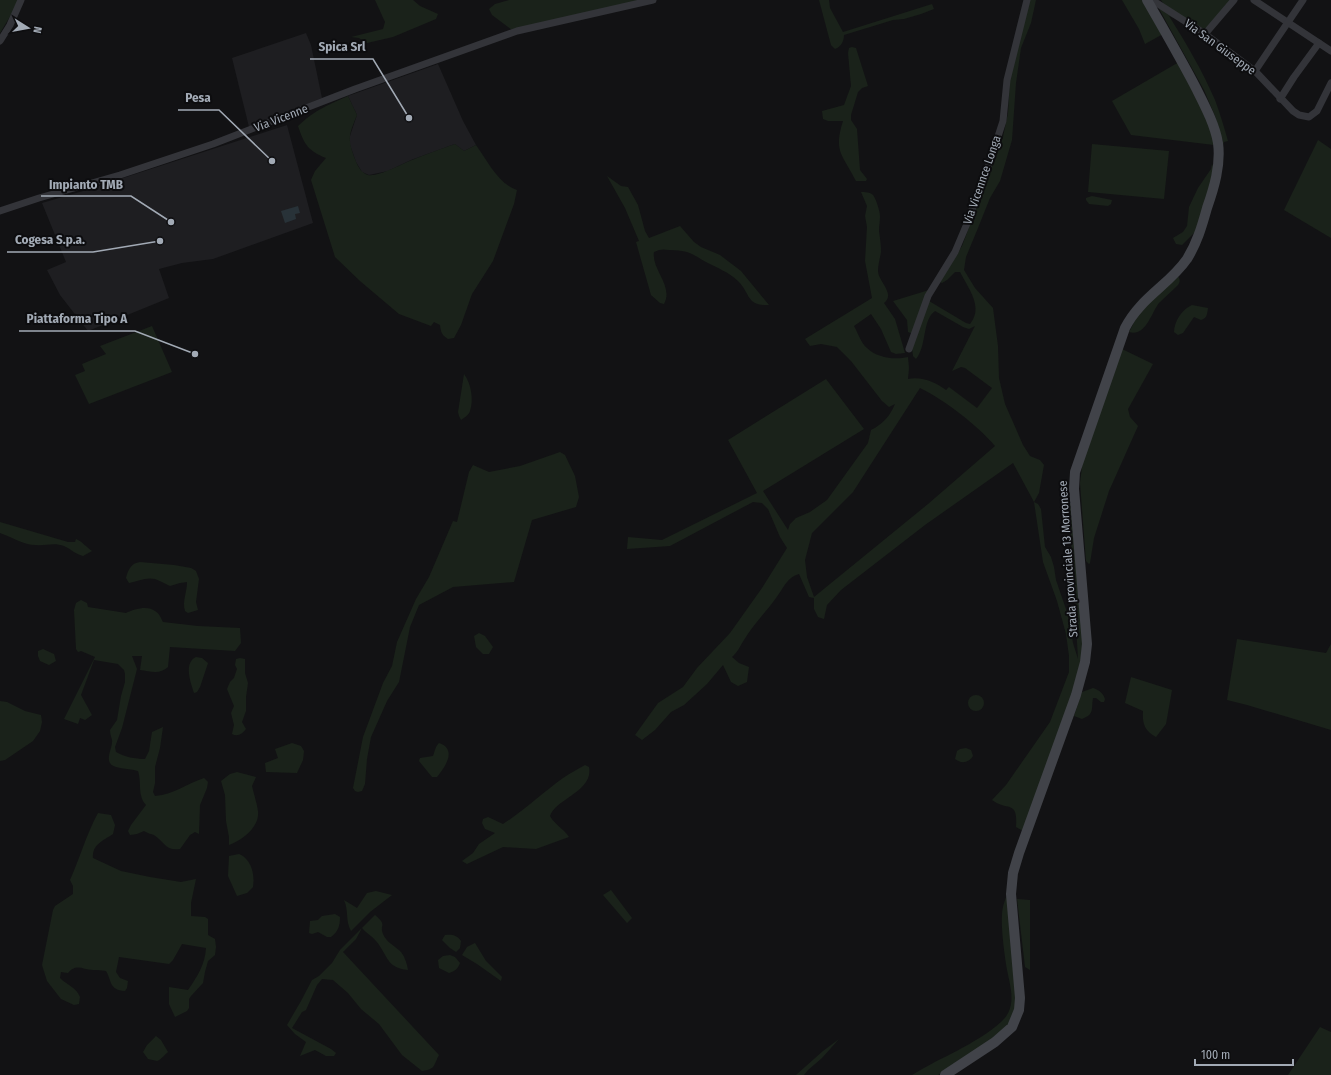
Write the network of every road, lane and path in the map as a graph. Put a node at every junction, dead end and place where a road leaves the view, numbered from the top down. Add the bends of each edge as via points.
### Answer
1 (21, 0) edge
2 (653, 0) edge
3 (1027, 0) edge
4 (1147, 0) edge
5 (1152, 0) edge
6 (1234, 0) edge
7 (1254, 0) edge
8 (1303, 0) edge
9 (1287, 22) junction
10 (1205, 34) junction
11 (0, 41) edge
12 (1319, 43) junction
13 (1331, 51) edge
14 (1255, 71) junction
15 (1331, 84) edge
16 (1280, 99) junction
17 (0, 211) edge
18 (910, 349) dead end
19 (945, 1075) edge

1 - 11 street
2 - 17 street, Via Vicenne via 515,32 355,89 213,144
3 - 18 street, Via Vicennce Longa via 1007,80 1003,121 989,164 955,252 928,296
4 - 19 main road, Strada provinciale 13 Morronese via 1207,110 1218,142 1216,177 1200,231 1188,257 1136,310 1125,328 1078,459 1074,489 1087,644 1076,695 1013,873 1011,894 1020,998 1018,1015 1012,1027 995,1042
5 - 10 street, Via San Giuseppe
6 - 10 street
7 - 9 street
8 - 9 street
9 - 12 street
9 - 14 street
10 - 14 street, Via San Giuseppe
12 - 13 street
12 - 16 street
14 - 16 street, Via San Giuseppe
15 - 16 street, Via San Giuseppe via 1317,111 1309,117 1299,115

